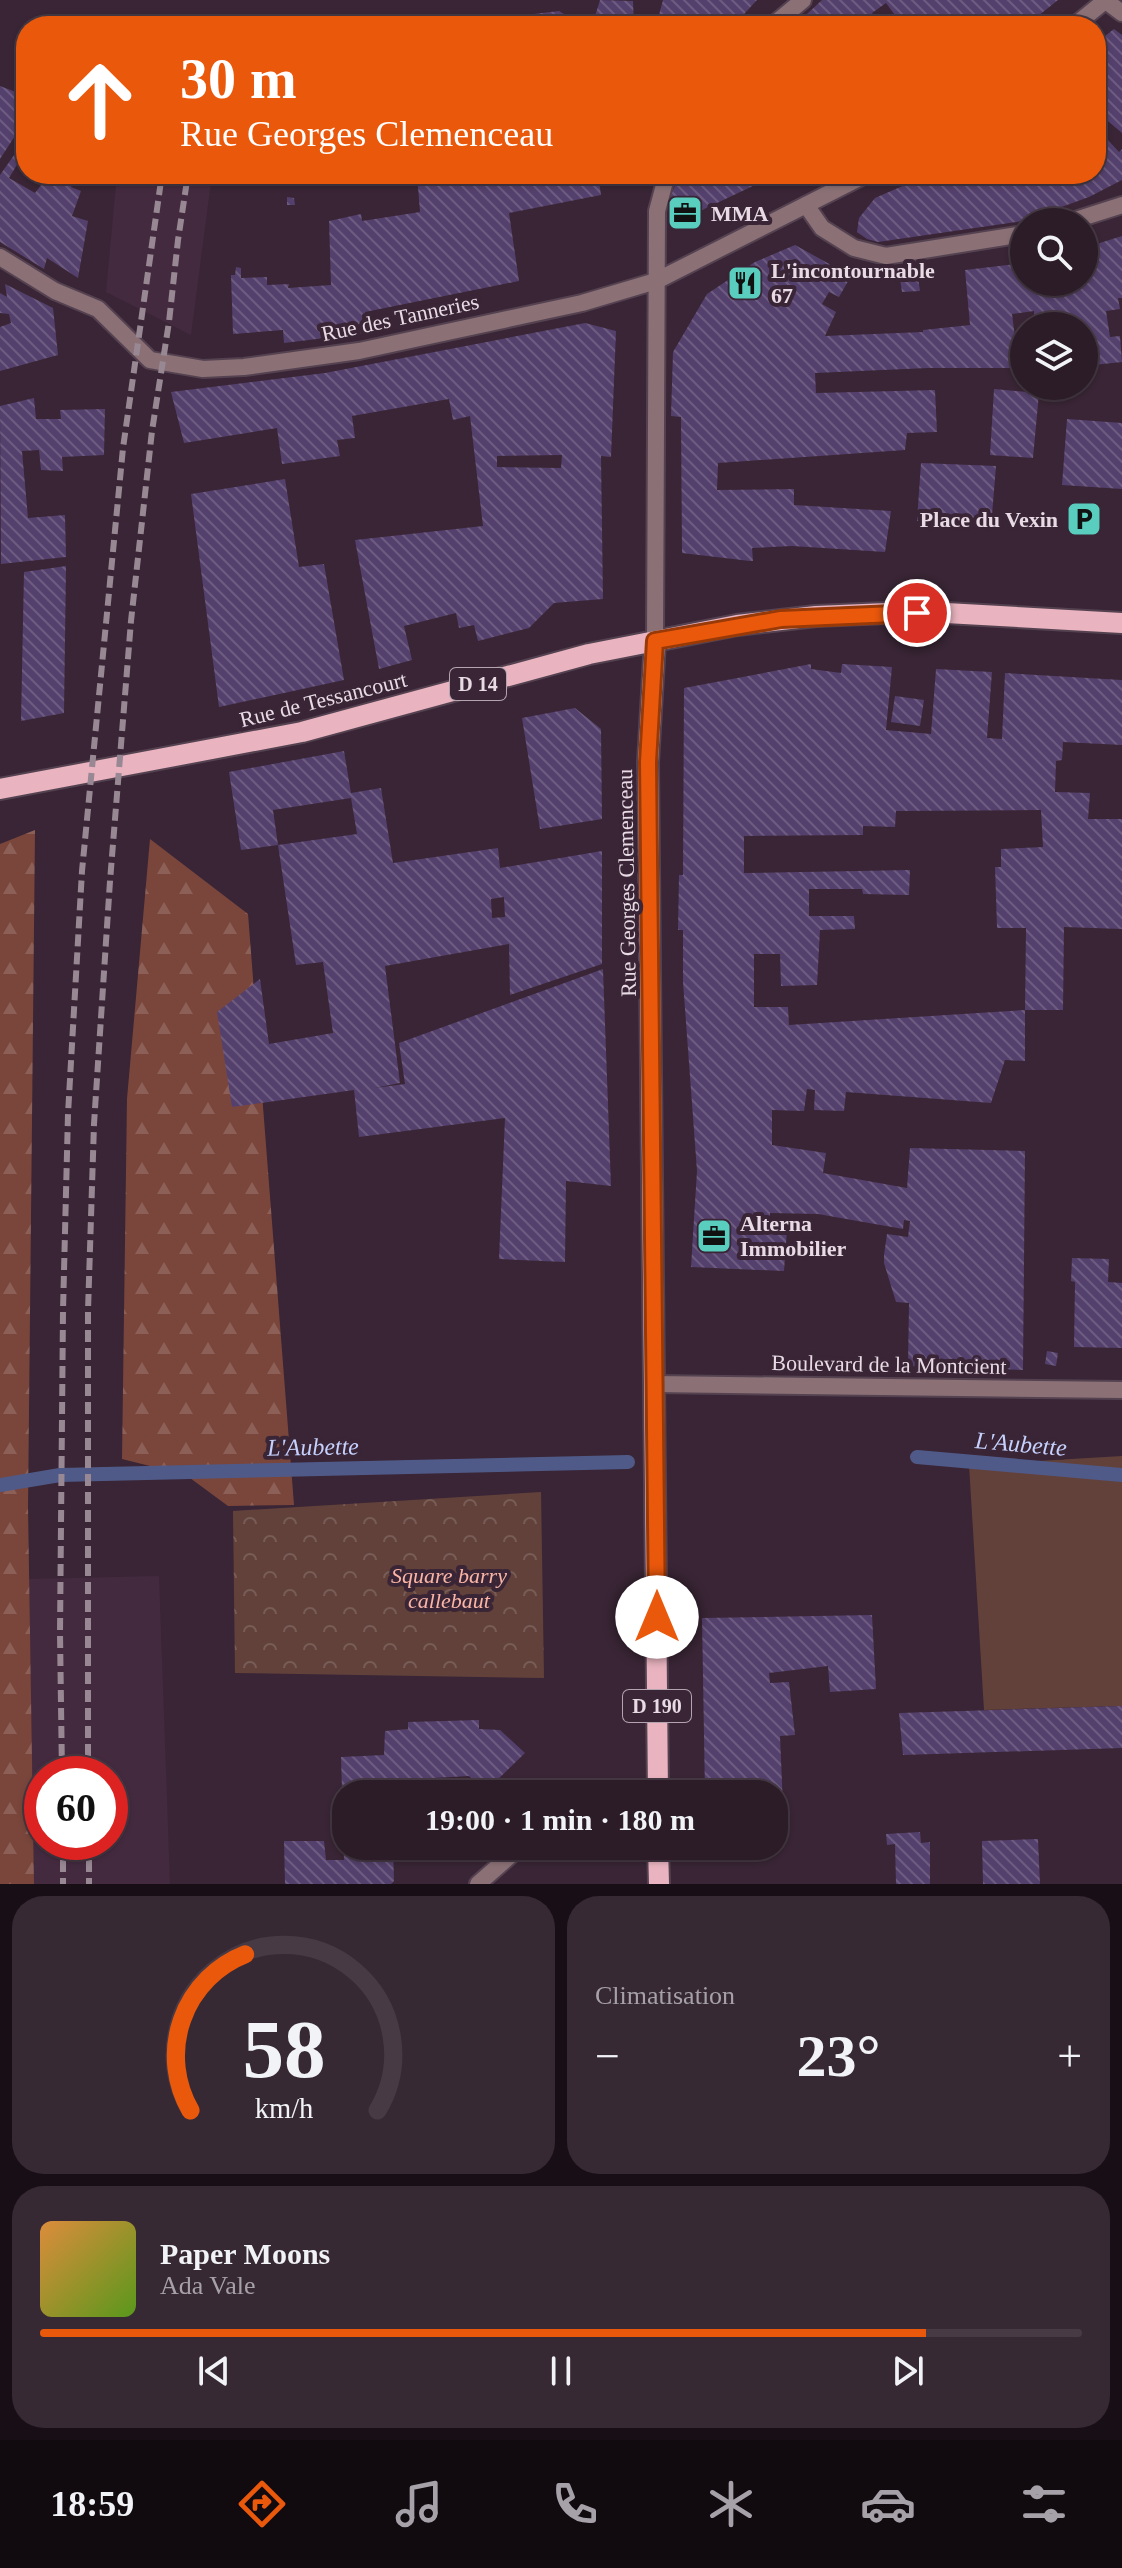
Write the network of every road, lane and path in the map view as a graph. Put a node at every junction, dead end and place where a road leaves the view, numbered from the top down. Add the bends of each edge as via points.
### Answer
1 (803, 0) edge
2 (1106, 0) edge
3 (1122, 13) edge
4 (784, 16) edge
5 (1086, 16) edge
6 (662, 184) edge
7 (847, 184) edge
8 (806, 205) junction
9 (1122, 205) edge
10 (1098, 213) edge
11 (1010, 236) edge
12 (0, 257) edge
13 (656, 281) junction
14 (1122, 623) edge
15 (655, 641) junction
16 (0, 789) edge
17 (655, 1384) junction
18 (1122, 1390) edge
19 (658, 1780) edge
20 (505, 1860) edge
21 (658, 1860) edge
22 (478, 1884) edge
23 (659, 1884) edge

1 - 4 street
2 - 3 street
2 - 5 street
6 - 13 street, Rue Georges Clemenceau
7 - 8 street
8 - 11 street via 822,228 854,248 886,256
8 - 13 street
9 - 10 street
12 - 13 street, Rue des Tanneries via 55,291 98,309 150,360 203,369 359,351 582,303
13 - 15 street, Rue Georges Clemenceau / D 190
14 - 15 main road, D 14 via 887,613 781,619
15 - 16 main road, Rue de Tessancourt / D 14 via 302,732
15 - 17 main road, Rue Georges Clemenceau / D 190 via 648,762
17 - 18 street, Boulevard de la Montcient
17 - 19 main road, Rue Georges Clemenceau / D 190
20 - 22 street
21 - 23 main road

